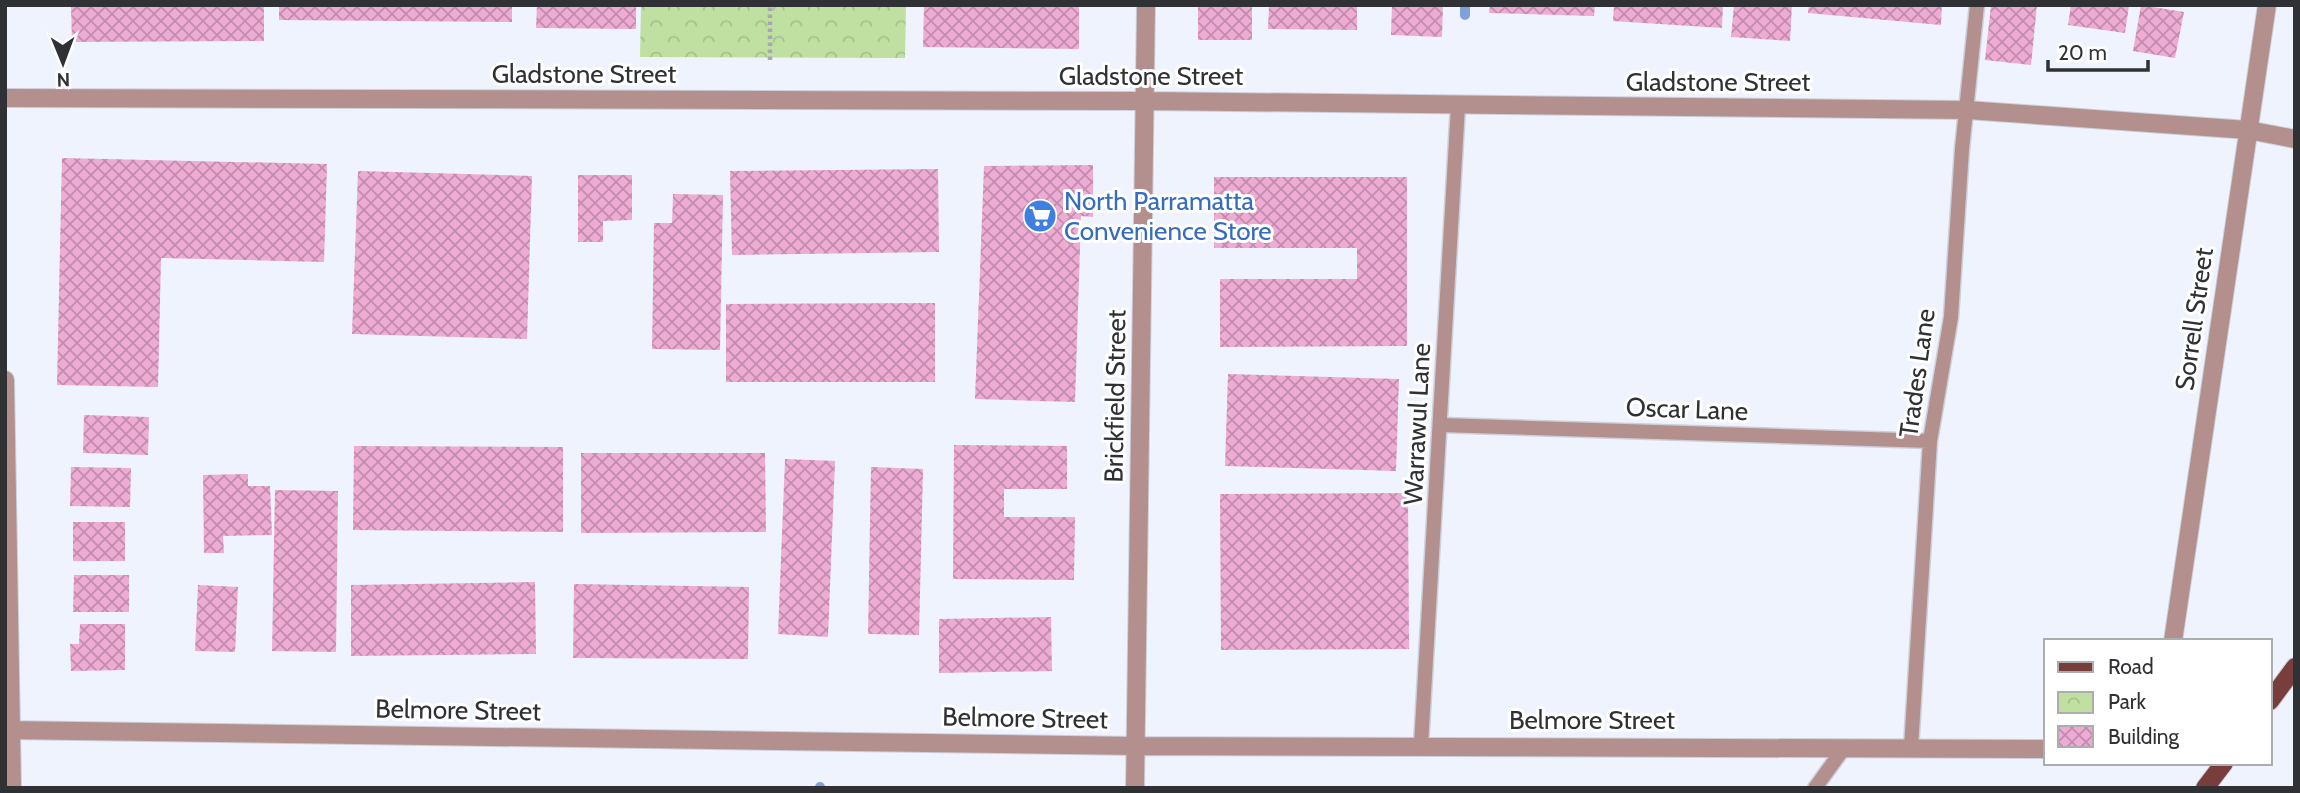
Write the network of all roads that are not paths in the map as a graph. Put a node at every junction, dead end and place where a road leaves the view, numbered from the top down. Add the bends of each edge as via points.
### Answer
1 (1146, 5) edge
2 (1977, 5) edge
3 (2267, 5) edge
4 (5, 98) edge
5 (1146, 101) junction
6 (1458, 106) junction
7 (1967, 110) junction
8 (2248, 130) junction
9 (2295, 139) edge
10 (5, 380) edge
11 (1442, 425) junction
12 (1930, 441) junction
13 (2173, 639) edge
14 (2295, 667) edge
15 (2272, 698) edge
16 (9, 730) edge
17 (1421, 745) junction
18 (1135, 746) junction
19 (1844, 748) junction
20 (1911, 748) junction
21 (2044, 749) dead end
22 (2222, 765) edge
23 (12, 788) edge
24 (1135, 788) edge
25 (1815, 788) edge
26 (2205, 788) edge

1 - 5 street, Brickfield Street
2 - 7 lane, Trades Lane
3 - 8 street, Sorrell Street
4 - 5 street, Gladstone Street
5 - 6 street, Gladstone Street
5 - 18 street, Brickfield Street
6 - 7 street, Gladstone Street
6 - 11 lane, Warrawul Lane
7 - 8 street, Gladstone Street
7 - 12 lane, Trades Lane via 1951,317
8 - 9 street, Gladstone Street
8 - 13 street, Sorrell Street
10 - 16 street
11 - 12 lane, Oscar Lane
11 - 17 lane, Warrawul Lane
12 - 20 lane, Trades Lane
14 - 15 main road
16 - 18 street, Belmore Street
16 - 23 street
17 - 18 street, Belmore Street
17 - 19 street, Belmore Street
18 - 24 street, Brickfield Street
19 - 20 street, Belmore Street
19 - 25 lane
20 - 21 street, Belmore Street
22 - 26 main road

